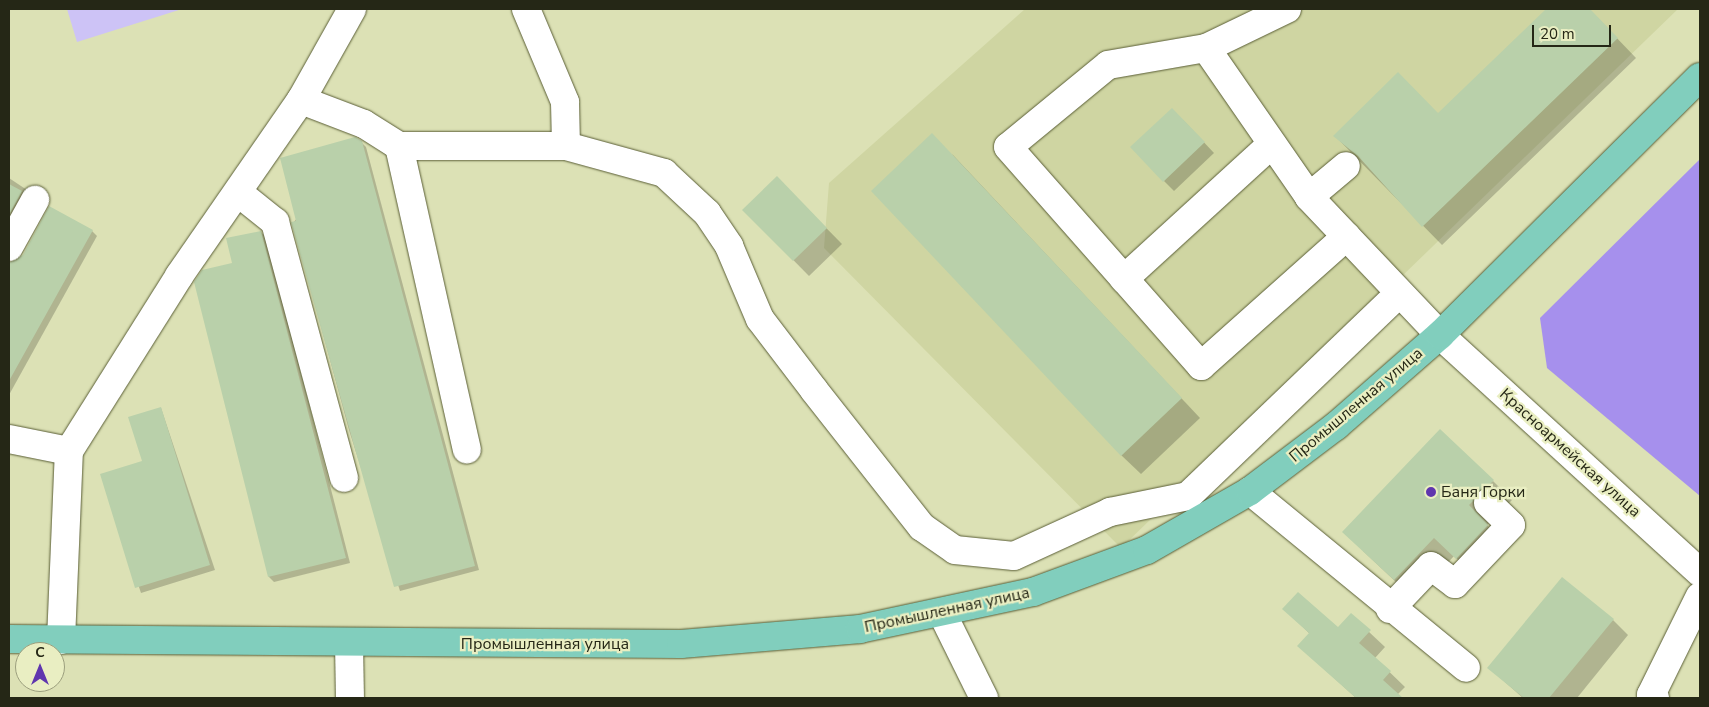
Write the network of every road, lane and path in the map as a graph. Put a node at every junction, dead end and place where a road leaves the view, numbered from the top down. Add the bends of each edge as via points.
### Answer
1 (352, 9) edge
2 (526, 9) edge
3 (1287, 9) edge
4 (1206, 48) junction
5 (1700, 77) edge
6 (301, 100) junction
7 (1272, 144) junction
8 (399, 146) junction
9 (566, 146) junction
10 (1346, 166) dead end
11 (240, 194) junction
12 (1309, 197) junction
13 (34, 200) dead end
14 (1347, 236) junction
15 (9, 247) edge
16 (1124, 279) junction
17 (1389, 303) dead end
18 (1440, 334) junction
19 (9, 439) edge
20 (467, 449) dead end
21 (69, 451) junction
22 (344, 478) dead end
23 (1250, 491) junction
24 (1488, 503) dead end
25 (1700, 572) edge
26 (1700, 596) edge
27 (1390, 608) junction
28 (942, 613) junction
29 (9, 639) edge
30 (60, 640) junction
31 (349, 643) junction
32 (1466, 668) dead end
33 (1651, 697) edge
34 (350, 698) edge
35 (984, 698) edge

1 - 6 street
2 - 9 street via 565,102
3 - 4 street
4 - 7 street, Красноармейская улица
4 - 16 street via 1108,65 1008,147
5 - 18 main road, Промышленная улица
6 - 8 street via 364,124
6 - 11 street
7 - 12 street, Красноармейская улица
7 - 16 street
8 - 9 street
8 - 20 street
9 - 17 street via 664,173 707,213 729,246 760,319 922,527 955,550 1014,556 1110,512 1188,496
10 - 12 street
11 - 21 street via 179,276
11 - 22 street via 275,222
12 - 14 street, Красноармейская улица
13 - 15 street
14 - 16 street via 1201,366
14 - 18 street, Красноармейская улица
18 - 23 main road, Промышленная улица via 1336,426
18 - 25 street, Красноармейская улица
19 - 21 street
21 - 30 street
23 - 27 street
23 - 28 main road, Промышленная улица via 1146,550 1033,592
24 - 27 street via 1511,525 1455,584 1431,566
26 - 33 street
27 - 32 street
28 - 31 main road, Промышленная улица via 860,629 681,644
28 - 35 street
29 - 30 main road, Промышленная улица
30 - 31 main road, Промышленная улица
31 - 34 street

